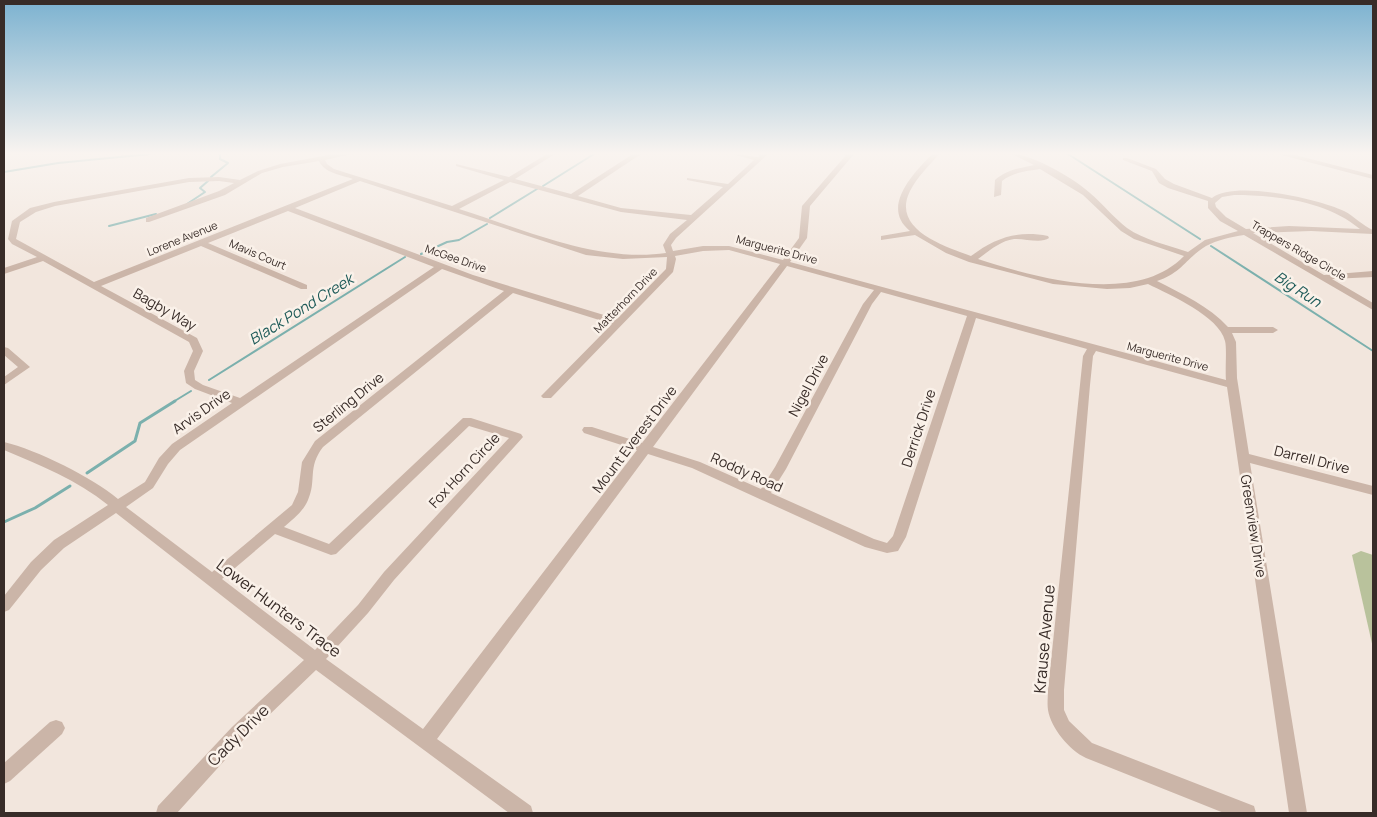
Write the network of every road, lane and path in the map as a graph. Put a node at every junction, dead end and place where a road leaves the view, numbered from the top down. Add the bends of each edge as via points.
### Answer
1 (126, 192) edge
2 (224, 192) edge
3 (327, 192) edge
4 (400, 192) edge
5 (484, 192) edge
6 (558, 192) edge
7 (579, 192) edge
8 (722, 192) edge
9 (818, 192) edge
10 (906, 192) edge
11 (1085, 192) edge
12 (1189, 192) edge
13 (573, 196) junction
14 (1212, 200) junction
15 (288, 208) junction
16 (452, 209) junction
17 (693, 218) junction
18 (149, 220) dead end
19 (914, 232) junction
20 (1247, 232) junction
21 (1371, 232) edge
22 (884, 238) dead end
23 (1045, 238) dead end
24 (202, 243) junction
25 (670, 254) junction
26 (40, 255) junction
27 (1189, 255) junction
28 (972, 260) junction
29 (785, 263) junction
30 (441, 266) junction
31 (4, 272) edge
32 (1373, 274) edge
33 (1325, 277) junction
34 (1148, 280) junction
35 (95, 285) junction
36 (304, 287) dead end
37 (512, 289) junction
38 (879, 289) junction
39 (1373, 307) edge
40 (972, 315) junction
41 (619, 323) junction
42 (1224, 330) junction
43 (1273, 330) dead end
44 (1092, 348) junction
45 (4, 350) edge
46 (4, 382) edge
47 (1232, 385) junction
48 (547, 396) dead end
49 (240, 402) junction
50 (588, 430) dead end
51 (4, 446) edge
52 (646, 448) junction
53 (1243, 457) junction
54 (1373, 490) edge
55 (763, 495) junction
56 (118, 506) junction
57 (275, 529) junction
58 (890, 548) joint
59 (213, 580) junction
60 (4, 606) edge
61 (315, 660) junction
62 (56, 728) dead end
63 (426, 740) junction
64 (4, 775) edge
65 (165, 813) edge
66 (524, 813) edge
67 (1247, 813) edge
68 (1298, 813) edge

1 - 26 street, Bagby Way via 33,210 16,221 12,239
2 - 18 street
3 - 15 street, Lorene Avenue
4 - 16 street, Marguerite Drive
5 - 16 street
6 - 13 street
7 - 13 street
8 - 17 street, Matterhorn Drive
9 - 29 street, Mount Everest Drive via 806,206 807,232
10 - 19 street via 902,218
11 - 27 street via 1130,234
12 - 14 street
13 - 17 street via 625,211
14 - 20 street, Trappers Ridge Circle via 1211,206 1216,214
14 - 21 street via 1228,193 1252,193 1311,203 1343,213
15 - 24 street, Lorene Avenue
15 - 30 street, McGee Drive
16 - 25 street, Marguerite Drive via 586,252 628,257
17 - 25 street, Matterhorn Drive via 669,241
19 - 22 street
19 - 28 street
20 - 21 street
20 - 27 street via 1205,243
20 - 33 street, Trappers Ridge Circle
23 - 28 street via 1022,236 1001,239
24 - 35 street, Lorene Avenue
24 - 36 street, Mavis Court
25 - 29 street, Marguerite Drive via 724,248
25 - 41 street, Matterhorn Drive via 670,270
26 - 31 street
26 - 35 street, Bagby Way
27 - 34 street via 1170,274
28 - 34 street via 1068,284 1131,285
29 - 38 street, Marguerite Drive
29 - 52 street, Mount Everest Drive
30 - 37 street, McGee Drive
30 - 49 street, Arvis Drive
32 - 33 street
33 - 39 street, Trappers Ridge Circle
34 - 42 street via 1200,309
35 - 49 street, Bagby Way via 193,340 198,351 189,371 190,381
37 - 41 street, McGee Drive via 575,312
37 - 57 street, Sterling Drive via 319,444 307,462 306,488 301,503
38 - 40 street, Marguerite Drive
38 - 55 street, Nigel Drive
40 - 44 street, Marguerite Drive
40 - 58 street, Derrick Drive via 899,537
41 - 48 street, Matterhorn Drive
42 - 43 street
42 - 47 street, Greenview Drive via 1230,342
44 - 47 street, Marguerite Drive
44 - 67 street, Krause Avenue via 1088,356 1056,690 1058,717 1068,735 1096,754
45 - 46 street via 25,367
47 - 53 street, Greenview Drive
49 - 56 street, Arvis Drive via 172,450 149,485
50 - 52 street, Roddy Road
51 - 56 street, Lower Hunters Trace via 63,471
52 - 55 street, Roddy Road
52 - 63 street, Mount Everest Drive
53 - 54 street, Darrell Drive
53 - 68 street, Greenview Drive
55 - 58 street, Roddy Road via 870,543
56 - 59 street, Lower Hunters Trace
56 - 60 street, Arvis Drive via 59,544
57 - 59 street, Sterling Drive
57 - 61 street, Fox Horn Circle via 331,550 467,421 517,438
59 - 61 street, Lower Hunters Trace
61 - 63 street, Lower Hunters Trace
61 - 65 street, Cady Drive via 238,733
62 - 64 street
63 - 66 street, Lower Hunters Trace

